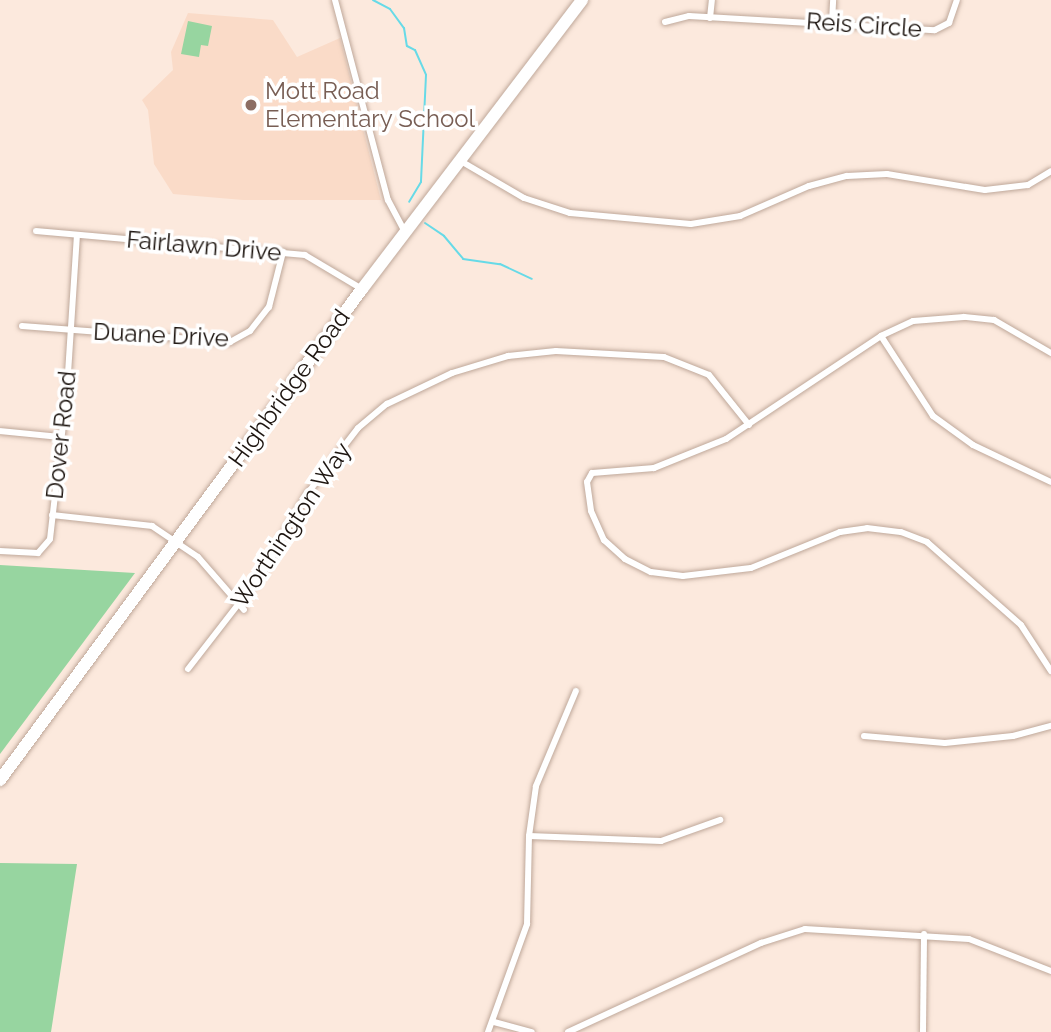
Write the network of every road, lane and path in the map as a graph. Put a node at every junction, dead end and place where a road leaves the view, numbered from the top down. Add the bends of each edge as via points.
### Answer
1 (335, 0) edge
2 (582, 0) edge
3 (712, 0) edge
4 (833, 0) edge
5 (957, 0) edge
6 (710, 18) junction
7 (665, 22) dead end
8 (832, 22) junction
9 (459, 160) junction
10 (1051, 171) edge
11 (36, 231) dead end
12 (405, 232) junction
13 (77, 235) junction
14 (283, 252) junction
15 (362, 289) junction
16 (22, 326) dead end
17 (71, 330) junction
18 (881, 336) junction
19 (1051, 353) edge
20 (749, 425) junction
21 (0, 432) edge
22 (60, 437) junction
23 (1051, 482) edge
24 (52, 515) junction
25 (177, 542) junction
26 (0, 551) edge
27 (239, 603) junction
28 (244, 610) dead end
29 (188, 669) dead end
30 (1051, 671) edge
31 (576, 691) dead end
32 (1051, 726) edge
33 (864, 736) dead end
34 (0, 780) edge
35 (719, 820) dead end
36 (529, 836) junction
37 (924, 934) junction
38 (1051, 971) edge
39 (494, 1022) junction
40 (488, 1032) edge
41 (532, 1032) edge
42 (568, 1032) edge
43 (923, 1032) edge

1 - 12 street via 388,200
2 - 9 highway, Highbridge Road
3 - 6 street
4 - 8 street
5 - 8 street, Reis Circle via 949,23 936,30
6 - 7 street, Reis Circle via 677,17
6 - 8 street, Reis Circle
9 - 10 street via 496,184 557,209 691,224 740,216 809,186 846,176 887,174 985,190 1028,185
9 - 12 highway, Highbridge Road
11 - 13 street, Fairlawn Drive
12 - 15 highway, Highbridge Road
13 - 14 street, Fairlawn Drive
13 - 17 street, Dover Road
14 - 15 street, Fairlawn Drive via 314,257
14 - 17 street, Duane Drive via 275,296 258,324 239,339 218,342
15 - 25 highway, Highbridge Road
16 - 17 street, Duane Drive
17 - 22 street, Dover Road
18 - 19 street via 913,321 981,318 1014,329
18 - 20 street
18 - 23 street via 933,416 973,444
20 - 27 street, Worthington Way via 719,383 682,362 556,351 481,362 405,395 358,428 307,494 272,559
20 - 30 street via 654,468 592,473 587,482 591,511 604,540 625,559 651,572 683,576 739,570 840,532 867,528 901,531 927,542 1021,625
21 - 22 street
22 - 24 street, Dover Road
24 - 25 street via 136,522
24 - 26 street, Dover Road via 43,550
25 - 27 street via 207,566
25 - 34 highway, Highbridge Road
27 - 28 street
27 - 29 street, Worthington Way
31 - 36 street via 537,783
32 - 33 street via 1013,736 945,743
35 - 36 street via 661,841
36 - 39 street via 527,923
37 - 38 street via 983,942
37 - 42 street via 820,929 783,935
37 - 43 street
39 - 40 street
39 - 41 street

